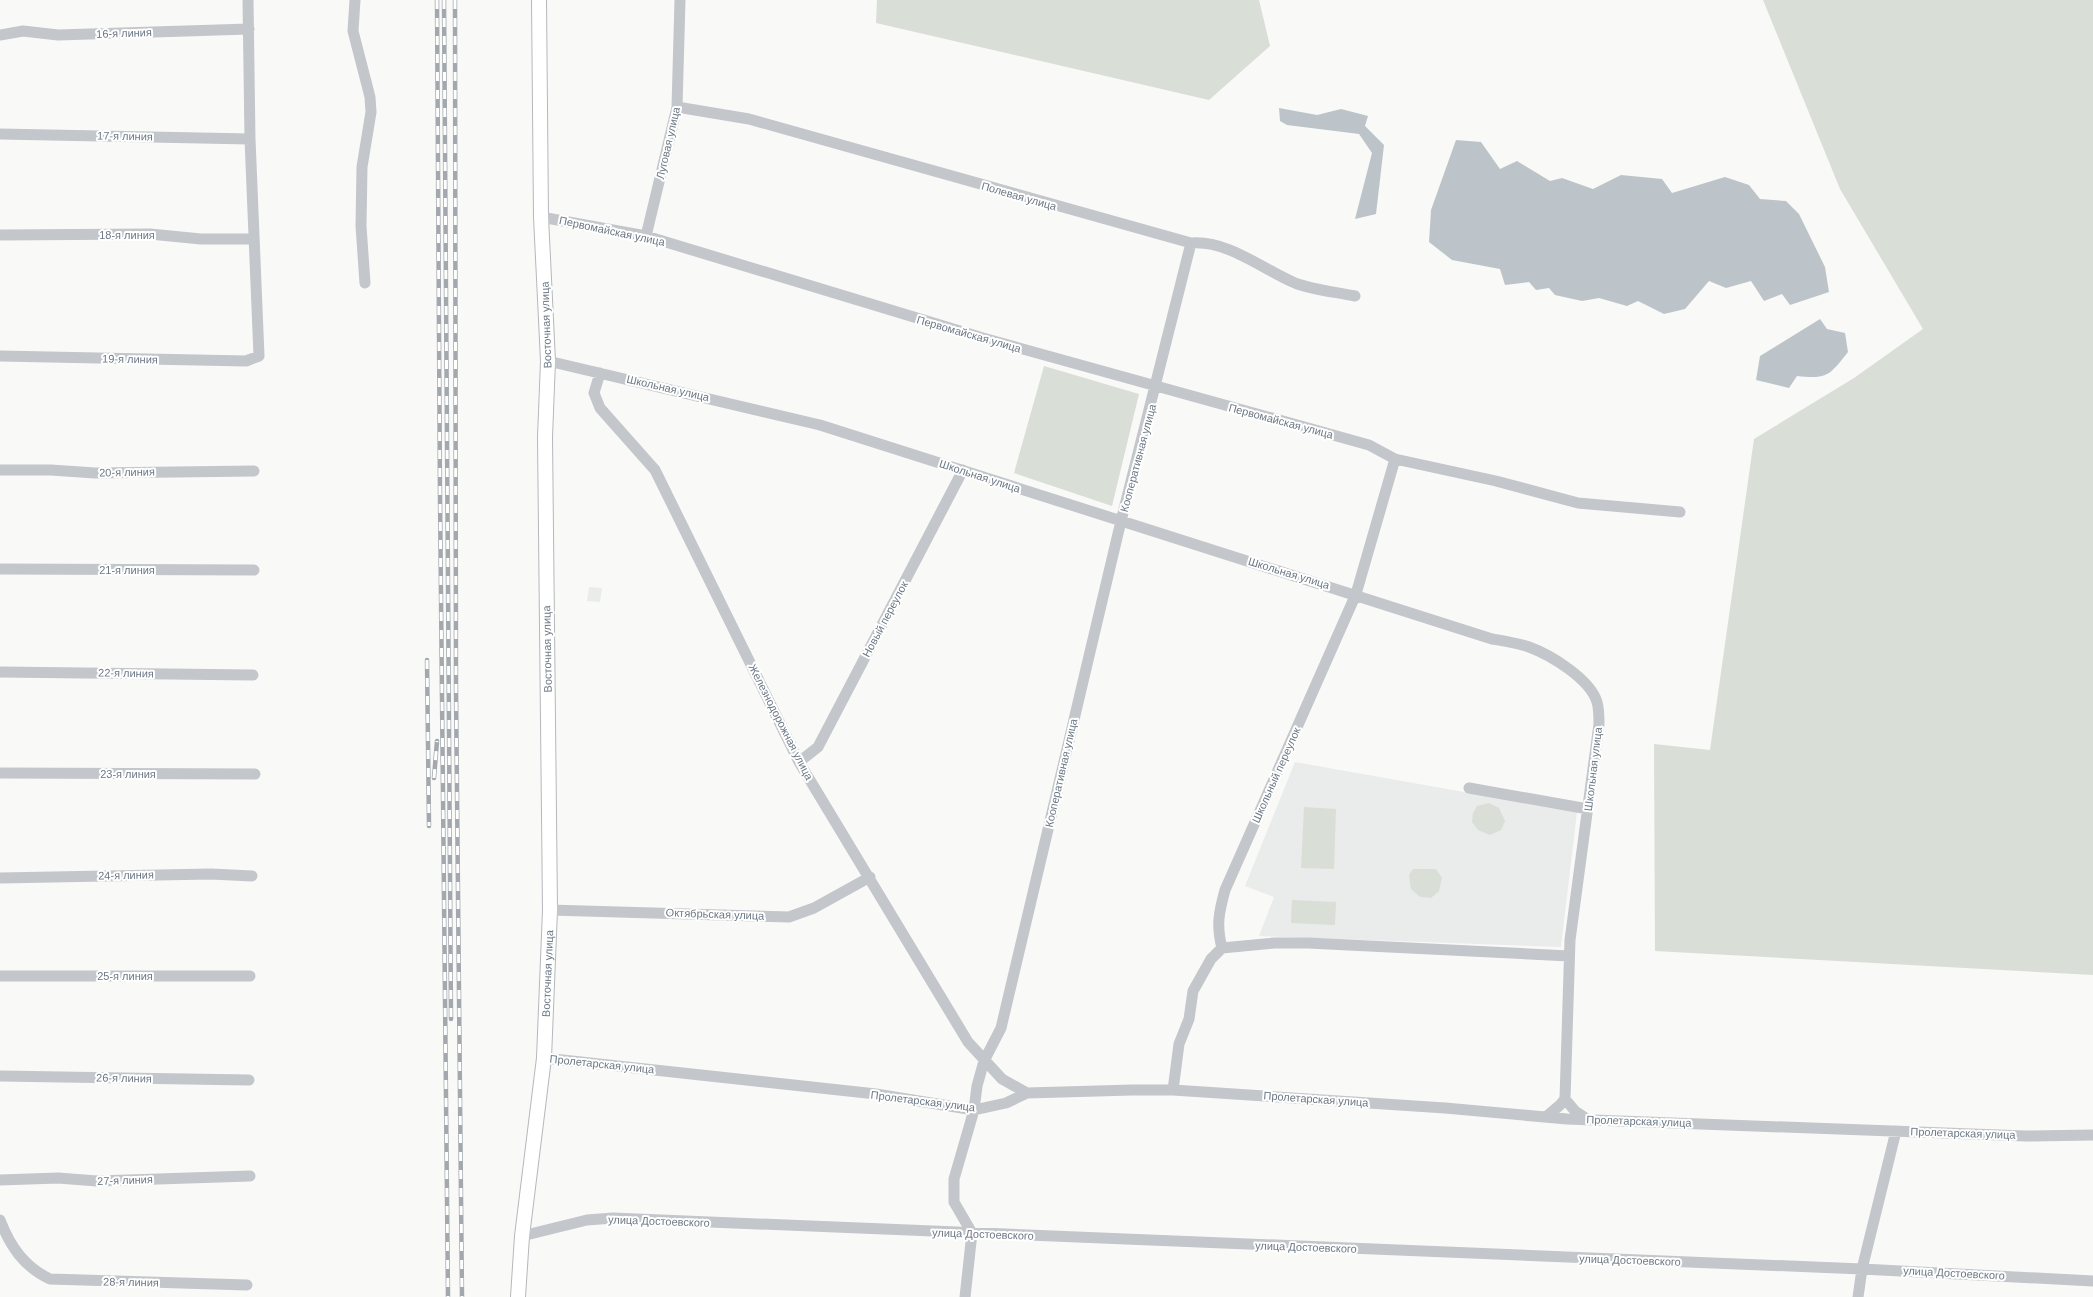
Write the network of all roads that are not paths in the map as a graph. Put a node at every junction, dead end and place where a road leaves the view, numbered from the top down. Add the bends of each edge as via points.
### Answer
1 (248, 0) edge
2 (355, 0) edge
3 (539, 0) edge
4 (680, 0) edge
5 (249, 29) junction
6 (0, 35) edge
7 (677, 107) junction
8 (0, 134) edge
9 (250, 139) junction
10 (541, 216) junction
11 (0, 235) edge
12 (646, 236) junction
13 (254, 238) junction
14 (1191, 244) junction
15 (365, 283) dead end
16 (1355, 296) dead end
17 (0, 356) edge
18 (548, 361) junction
19 (600, 373) junction
20 (1156, 387) junction
21 (1395, 459) junction
22 (0, 470) edge
23 (963, 470) junction
24 (254, 471) dead end
25 (1680, 512) dead end
26 (1121, 520) junction
27 (0, 569) edge
28 (254, 570) dead end
29 (1356, 594) junction
30 (0, 672) edge
31 (253, 675) dead end
32 (800, 762) junction
33 (0, 773) edge
34 (255, 774) dead end
35 (1469, 788) dead end
36 (1588, 808) junction
37 (252, 876) dead end
38 (870, 877) junction
39 (0, 878) edge
40 (550, 910) junction
41 (1222, 948) junction
42 (1569, 956) junction
43 (0, 976) edge
44 (250, 976) dead end
45 (544, 1058) junction
46 (984, 1061) junction
47 (0, 1076) edge
48 (249, 1080) dead end
49 (1173, 1090) junction
50 (1027, 1093) junction
51 (1565, 1099) junction
52 (974, 1110) junction
53 (1546, 1117) junction
54 (1588, 1119) junction
55 (1896, 1131) junction
56 (2093, 1135) edge
57 (250, 1176) dead end
58 (0, 1180) edge
59 (0, 1220) edge
60 (972, 1233) junction
61 (522, 1236) junction
62 (1862, 1269) junction
63 (2093, 1281) edge
64 (247, 1285) dead end
65 (518, 1297) edge
66 (965, 1297) edge
67 (1858, 1297) edge

1 - 5 street
2 - 15 street via 353,31 370,97 371,112 362,167 361,226
3 - 10 main road, Восточная улица
4 - 7 street, Луговая улица
5 - 6 street, 16-я линия via 58,35 23,31
5 - 9 street
7 - 12 street, Луговая улица
7 - 14 street, Полевая улица via 748,119
8 - 9 street, 17-я линия
9 - 13 street
10 - 12 street, Первомайская улица
10 - 18 main road, Восточная улица
11 - 13 street, 18-я линия via 150,234 201,239
12 - 20 street, Первомайская улица via 983,338
13 - 17 street, 19-я линия via 259,356 246,361
14 - 16 street, Полевая улица via 1204,242 1220,247 1296,284
14 - 20 street, Кооперативная улица
18 - 19 street, Школьная улица
18 - 40 main road, Восточная улица via 545,446
19 - 23 street, Школьная улица via 820,425
19 - 32 street, Железнодорожная улица via 594,394 600,408 655,470
20 - 21 street, Первомайская улица via 1369,445
20 - 26 street, Кооперативная улица
21 - 25 street, Первомайская улица via 1496,481 1578,503
21 - 29 street, Школьный переулок
22 - 24 street, 20-я линия via 95,473
23 - 26 street, Школьная улица
23 - 32 street, Новый переулок via 818,747
26 - 29 street, Школьная улица
26 - 46 street, Кооперативная улица via 1001,1028
27 - 28 street, 21-я линия
29 - 36 street, Школьная улица via 1492,639 1528,646 1566,667 1588,686 1597,702 1599,724
29 - 41 street, Школьный переулок via 1225,890 1217,930
30 - 31 street, 22-я линия
32 - 38 street, Железнодорожная улица
33 - 34 street, 23-я линия
35 - 36 street
36 - 42 street, Школьная улица
37 - 39 street, 24-я линия via 211,874
38 - 40 street, Октябрьская улица via 814,908 789,917
38 - 46 street, Железнодорожная улица via 968,1042
40 - 45 main road, Восточная улица
41 - 42 street via 1308,943
41 - 49 street via 1211,959 1193,991 1189,1019 1179,1044
42 - 51 street, Школьная улица
43 - 44 street, 25-я линия
45 - 52 street, Пролетарская улица via 876,1094
45 - 61 main road, Восточная улица
46 - 50 street, Железнодорожная улица via 1002,1079
46 - 52 street, Кооперативная улица
47 - 48 street, 26-я линия
49 - 50 street, Пролетарская улица
49 - 53 street, Пролетарская улица via 1438,1107
50 - 52 street, Пролетарская улица via 1006,1102
51 - 53 street
51 - 54 street via 1575,1111
52 - 60 street, Кооперативная улица via 954,1179 954,1202
53 - 54 street, Пролетарская улица
54 - 55 street, Пролетарская улица
55 - 56 street, Пролетарская улица via 2026,1136
55 - 62 street
57 - 58 street, 27-я линия via 97,1181 58,1178
59 - 64 street, 28-я линия via 22,1260 36,1272 50,1279
60 - 61 street, улица Достоевского via 613,1218 587,1220
60 - 62 street, улица Достоевского
60 - 66 street
61 - 65 main road, Восточная улица
62 - 63 street, улица Достоевского
62 - 67 street

